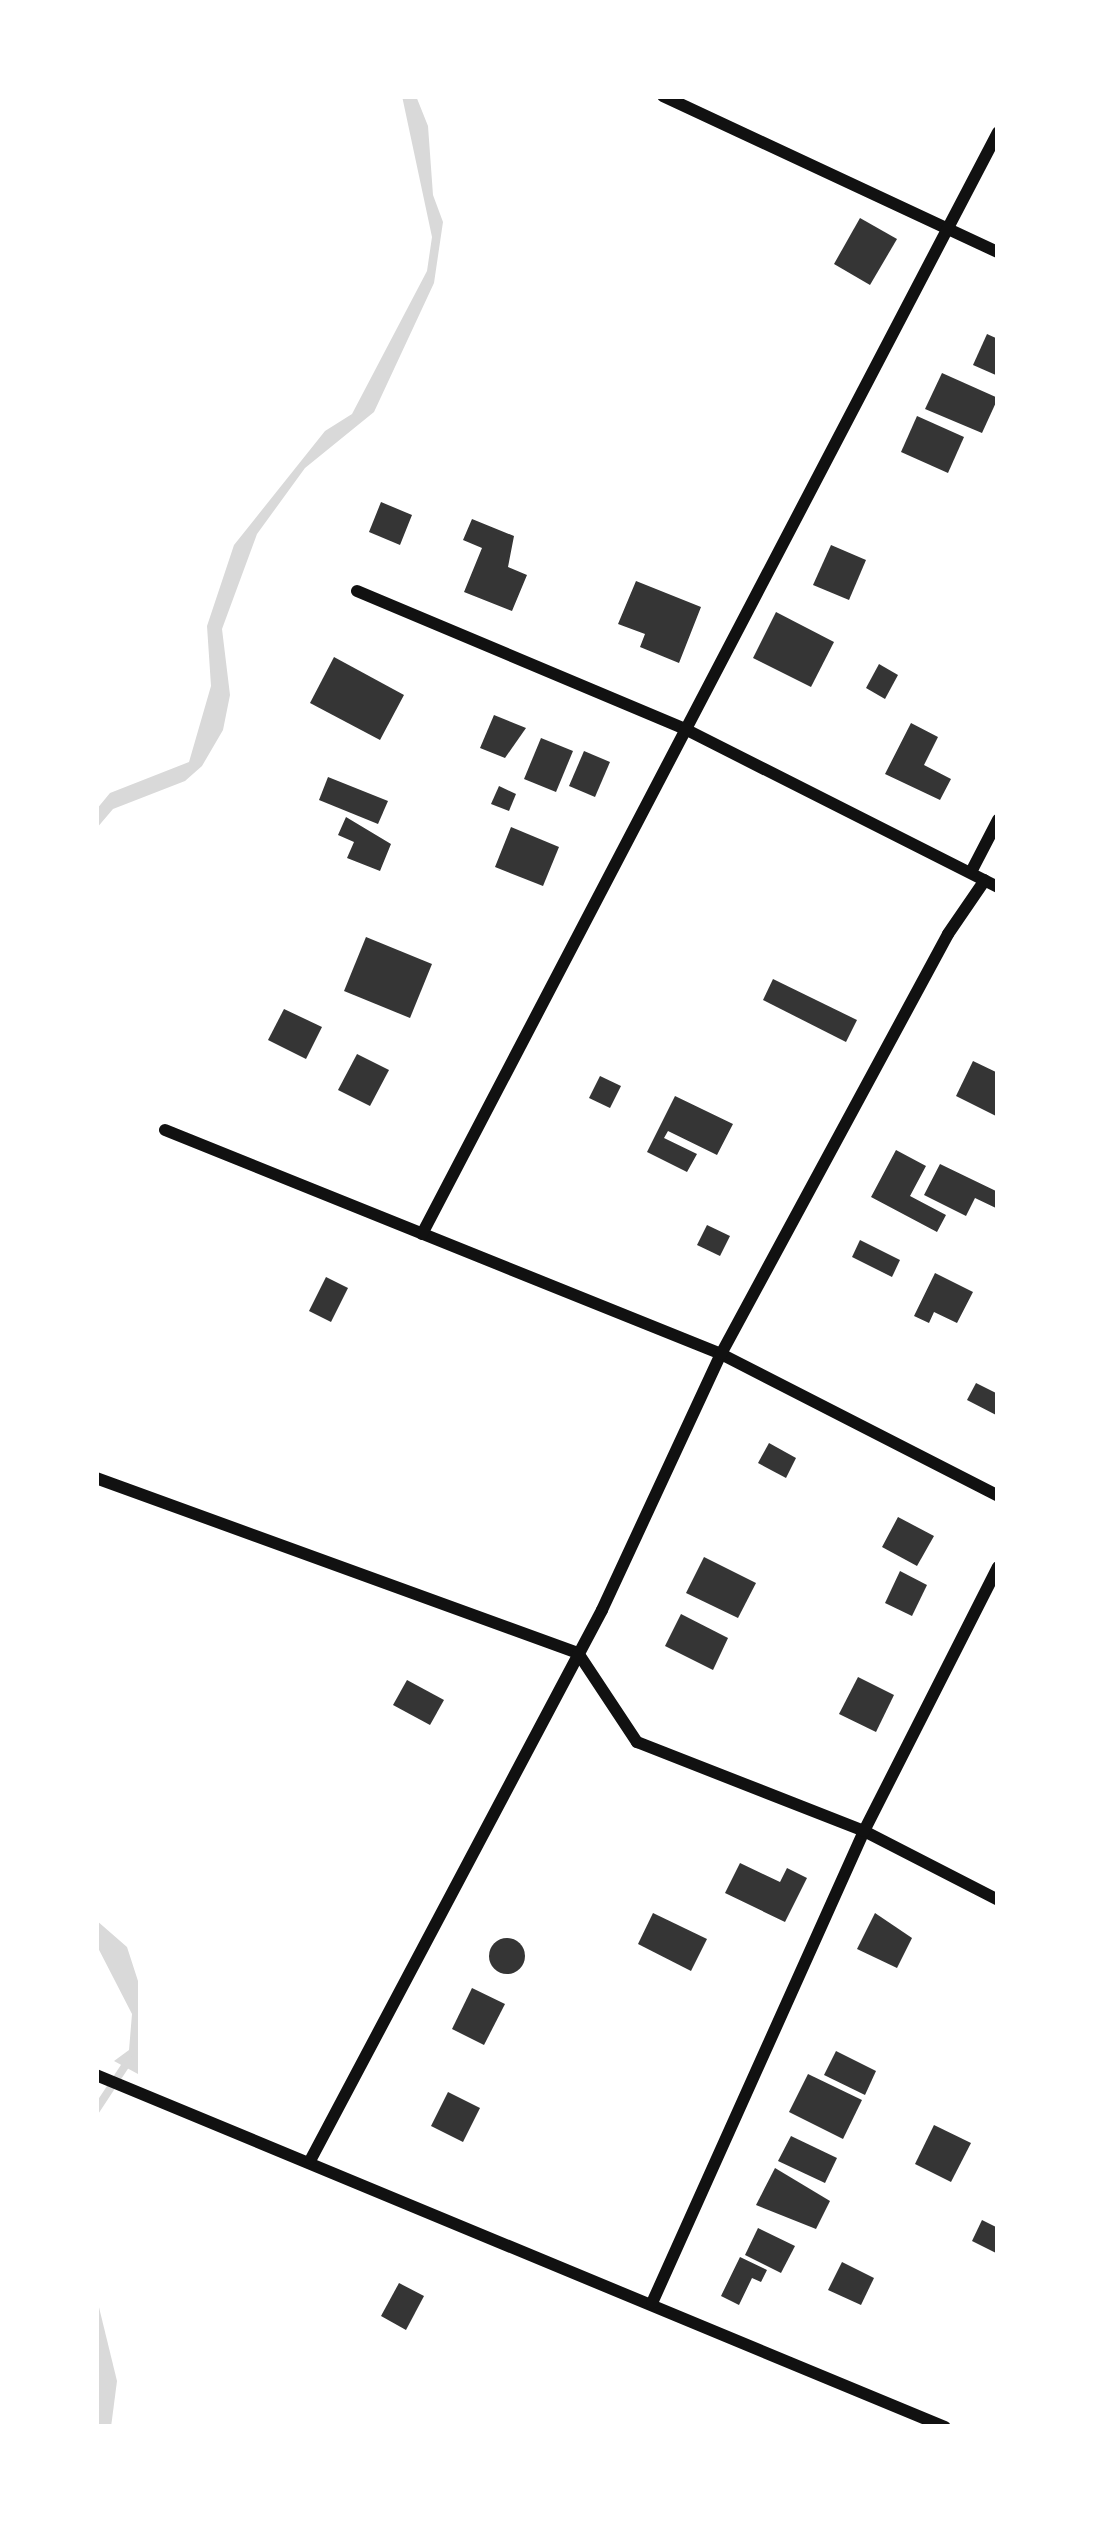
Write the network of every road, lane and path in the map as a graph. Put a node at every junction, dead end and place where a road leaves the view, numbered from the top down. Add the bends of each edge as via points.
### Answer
1 (663, 96) edge
2 (998, 132) edge
3 (949, 226) junction
4 (998, 252) edge
5 (357, 591) dead end
6 (685, 729) junction
7 (998, 820) edge
8 (971, 872) junction
9 (992, 884) edge
10 (165, 1130) dead end
11 (422, 1234) junction
12 (721, 1354) junction
13 (96, 1478) edge
14 (998, 1496) edge
15 (998, 1567) edge
16 (578, 1653) junction
17 (865, 1831) junction
18 (998, 1900) edge
19 (96, 2074) edge
20 (311, 2159) junction
21 (652, 2303) junction
22 (945, 2427) edge

1 - 3 street
2 - 3 street
3 - 4 street
3 - 6 street
5 - 6 street
6 - 8 street
6 - 11 street
7 - 8 street
8 - 9 street
9 - 12 street via 948,934
10 - 11 street
11 - 12 street
12 - 14 street
12 - 16 street
13 - 16 street
15 - 17 street
16 - 17 street via 637,1742
16 - 20 street
17 - 18 street
17 - 21 street
19 - 20 street
20 - 21 street
21 - 22 street

